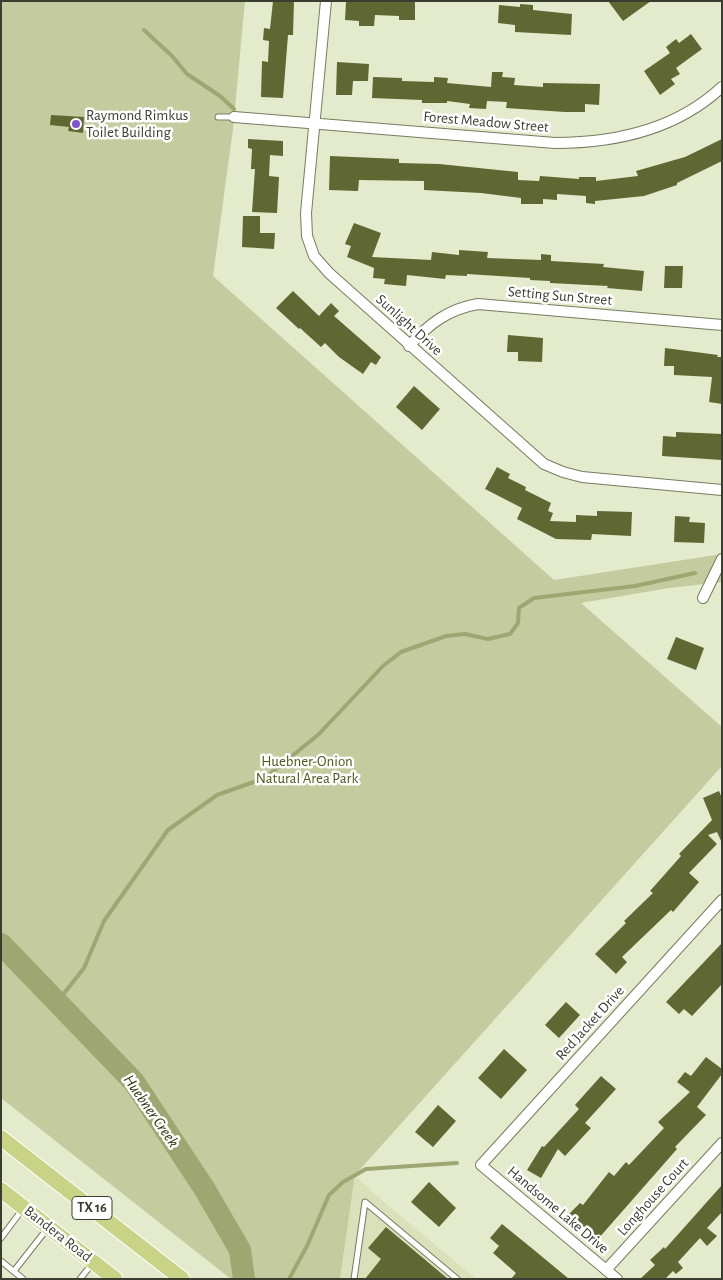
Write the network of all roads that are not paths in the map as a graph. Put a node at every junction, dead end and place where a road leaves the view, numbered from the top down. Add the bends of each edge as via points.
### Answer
1 (326, 1) edge
2 (722, 87) edge
3 (234, 116) joint
4 (218, 117) dead end
5 (314, 123) junction
6 (722, 325) edge
7 (408, 346) junction
8 (722, 490) edge
9 (722, 559) edge
10 (704, 598) dead end
11 (722, 900) edge
12 (1, 1138) edge
13 (722, 1143) edge
14 (481, 1165) joint
15 (1, 1190) edge
16 (24, 1208) junction
17 (48, 1227) junction
18 (1, 1238) edge
19 (1, 1261) edge
20 (93, 1262) junction
21 (606, 1270) junction
22 (14, 1271) junction
23 (24, 1279) edge
24 (80, 1279) edge
25 (115, 1279) edge
26 (182, 1279) edge
27 (354, 1279) edge
28 (457, 1279) edge
29 (617, 1279) edge

1 - 5 street, Sunlight Drive
2 - 5 street, Forest Meadow Street via 675,119 630,136 598,142 555,144
3 - 4 lane
3 - 5 street, Forest Meadow Street
5 - 7 street, Sunlight Drive via 306,213 307,236 314,256
6 - 7 street, Setting Sun Street via 478,304 445,313
7 - 8 street, Sunlight Drive via 534,456 562,472 582,477
9 - 10 street
11 - 14 street, Red Jacket Drive
12 - 26 main road, TX 16
13 - 21 street, Longhouse Court
14 - 21 street, Handsome Lake Drive
15 - 16 main road, Bandera Road / TX 16
16 - 17 main road, Bandera Road / TX 16
16 - 18 lane
17 - 20 main road, Bandera Road / TX 16
17 - 22 lane
19 - 22 lane
20 - 24 lane
20 - 25 main road, Bandera Road / TX 16
21 - 29 street, Handsome Lake Drive
22 - 23 lane
27 - 28 lane via 365,1202

